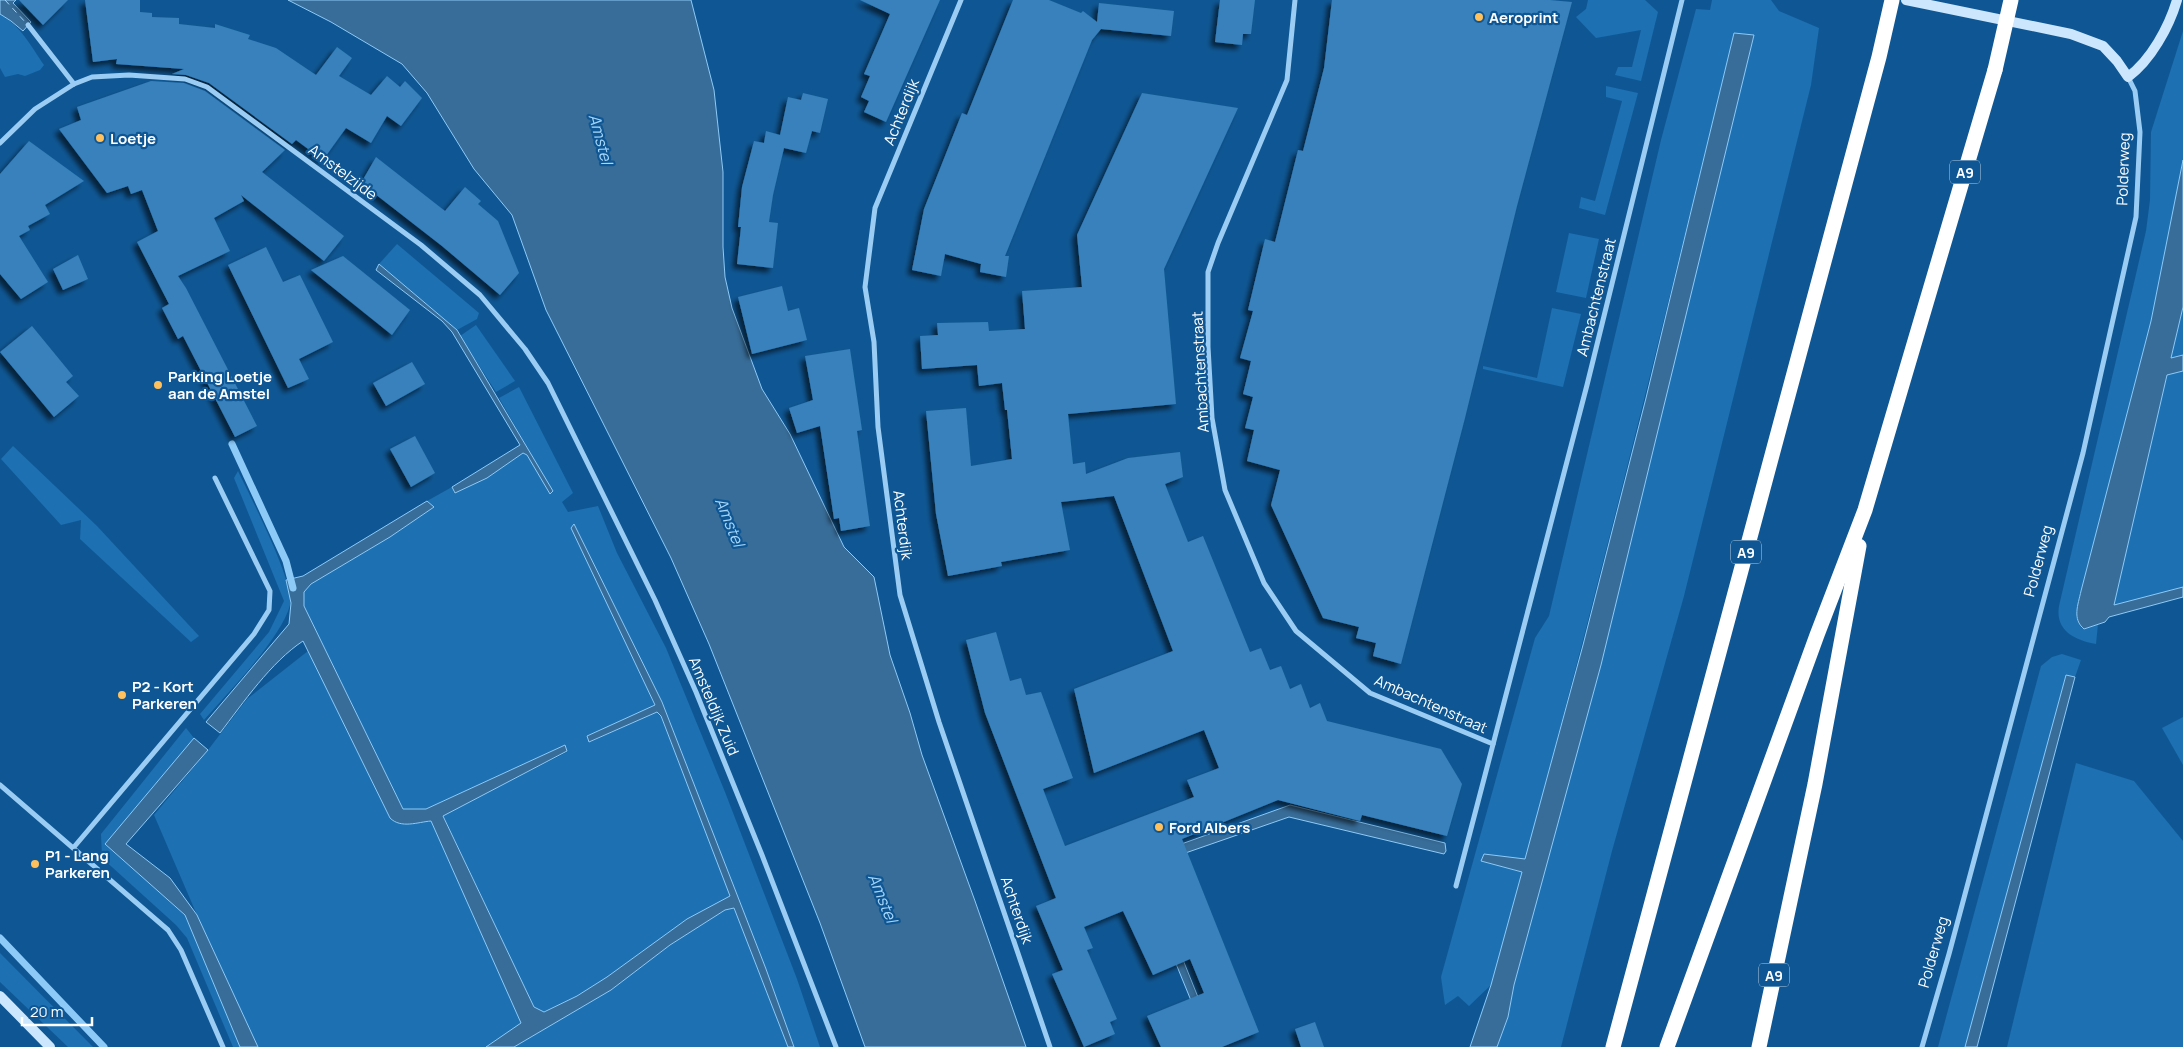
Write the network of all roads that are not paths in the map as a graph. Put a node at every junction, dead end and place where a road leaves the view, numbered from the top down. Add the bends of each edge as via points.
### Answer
1 (961, 0) edge
2 (1295, 0) edge
3 (1682, 0) edge
4 (1892, 0) edge
5 (1906, 0) edge
6 (2011, 0) edge
7 (2177, 0) edge
8 (28, 26) dead end
9 (2128, 77) junction
10 (74, 84) junction
11 (0, 143) edge
12 (548, 383) joint
13 (216, 478) dead end
14 (1865, 510) junction
15 (1493, 744) junction
16 (0, 785) edge
17 (74, 847) junction
18 (1456, 886) dead end
19 (0, 996) edge
20 (50, 1047) edge
21 (223, 1047) edge
22 (836, 1047) edge
23 (1050, 1047) edge
24 (1613, 1047) edge
25 (1667, 1047) edge
26 (1759, 1047) edge
27 (1922, 1047) edge

1 - 23 street, Achterdijk via 875,208 864,287 874,342 878,427 900,595 939,722
2 - 15 street, Ambachtenstraat via 1287,80 1208,272 1212,418 1225,490 1264,583 1296,631 1370,693
3 - 15 street, Ambachtenstraat via 1585,394
4 - 24 highway, A9
5 - 9 street, Polderweg via 2071,34 2103,46
6 - 14 highway, A9, bridge via 1995,70
7 - 9 street via 2152,53
8 - 10 street
9 - 27 street, Polderweg via 2135,91 2140,132 2136,217 2083,453
10 - 11 street, Amstelzijde via 35,109
10 - 12 street, Amstelzijde via 92,77 129,75 185,79 207,87 421,245 480,295 525,349
12 - 22 street, Amsteldijk Zuid via 655,600 696,692
13 - 17 street via 270,591 269,610 254,634
14 - 25 highway, A9
14 - 26 highway, A9 via 1815,784
15 - 18 street, Ambachtenstraat
16 - 17 street
17 - 21 street via 176,940
19 - 20 street

